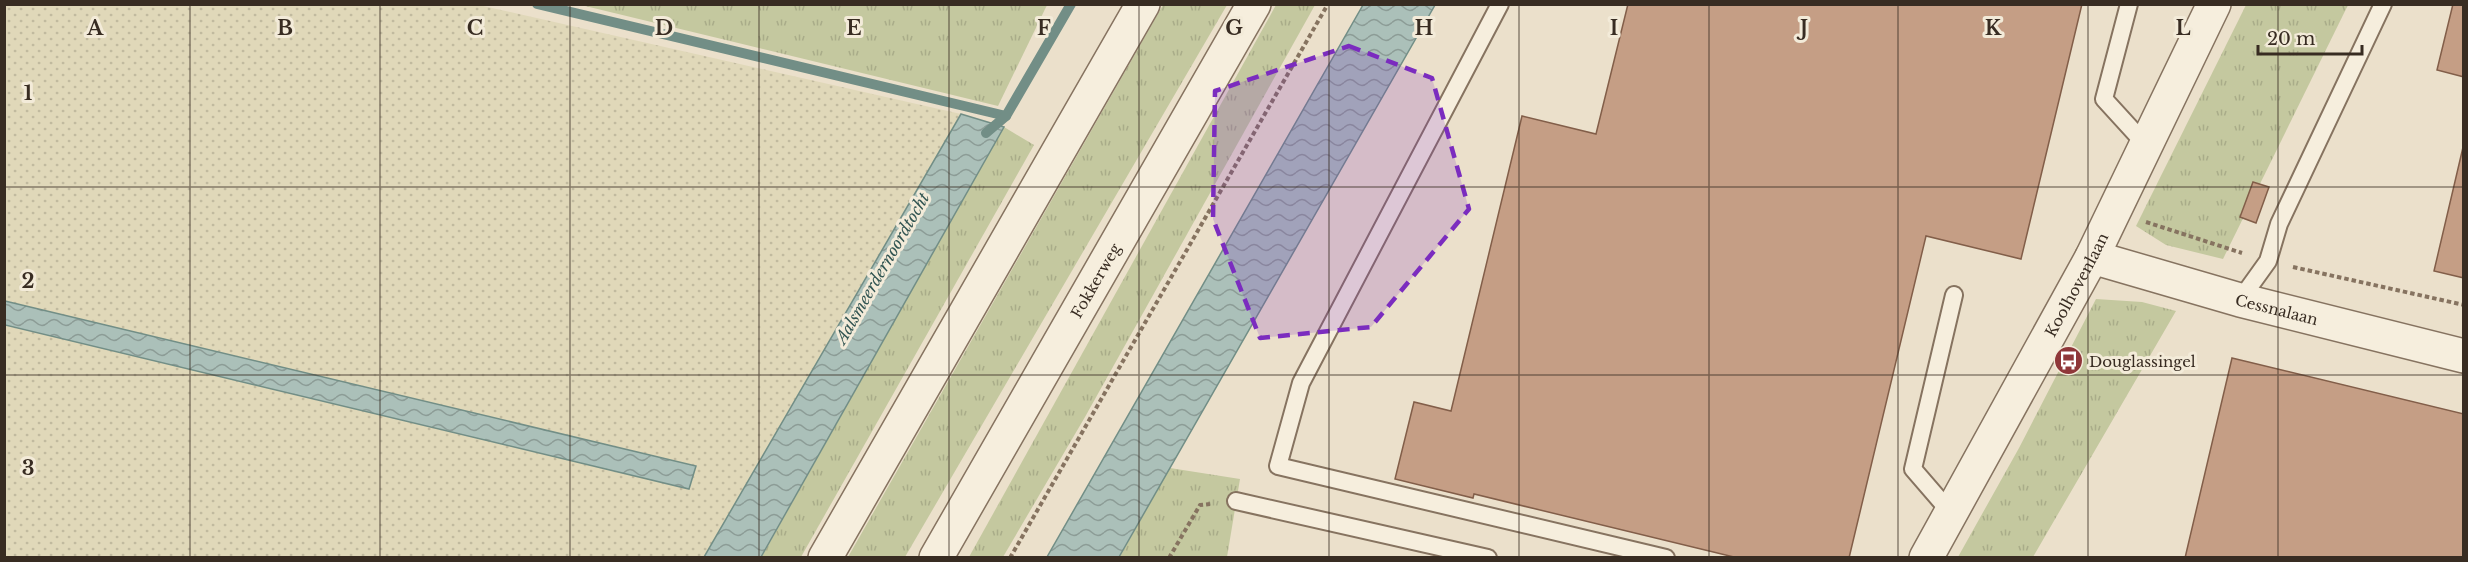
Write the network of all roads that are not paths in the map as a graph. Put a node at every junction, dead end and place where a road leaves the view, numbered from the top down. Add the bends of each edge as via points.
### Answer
1 (1143, 4) edge
2 (1254, 4) edge
3 (1500, 4) edge
4 (2129, 4) edge
5 (2214, 4) edge
6 (2384, 4) edge
7 (2146, 145) junction
8 (2092, 257) junction
9 (1954, 295) dead end
10 (2240, 300) junction
11 (2463, 356) edge
12 (1236, 501) road end
13 (1951, 513) junction
14 (825, 558) edge
15 (936, 558) edge
16 (1488, 558) edge
17 (1666, 558) edge
18 (1926, 558) edge

1 - 14 street
2 - 15 street, Fokkerweg
3 - 17 lane via 1301,383 1278,466
4 - 7 lane via 2104,99
5 - 7 street, Koolhovenlaan
6 - 10 lane via 2278,224 2268,261
7 - 8 street, Koolhovenlaan
8 - 10 street, Cessnalaan
8 - 13 street, Koolhovenlaan
9 - 13 lane via 1913,469
10 - 11 street, Cessnalaan
12 - 16 lane
13 - 18 street, Koolhovenlaan

